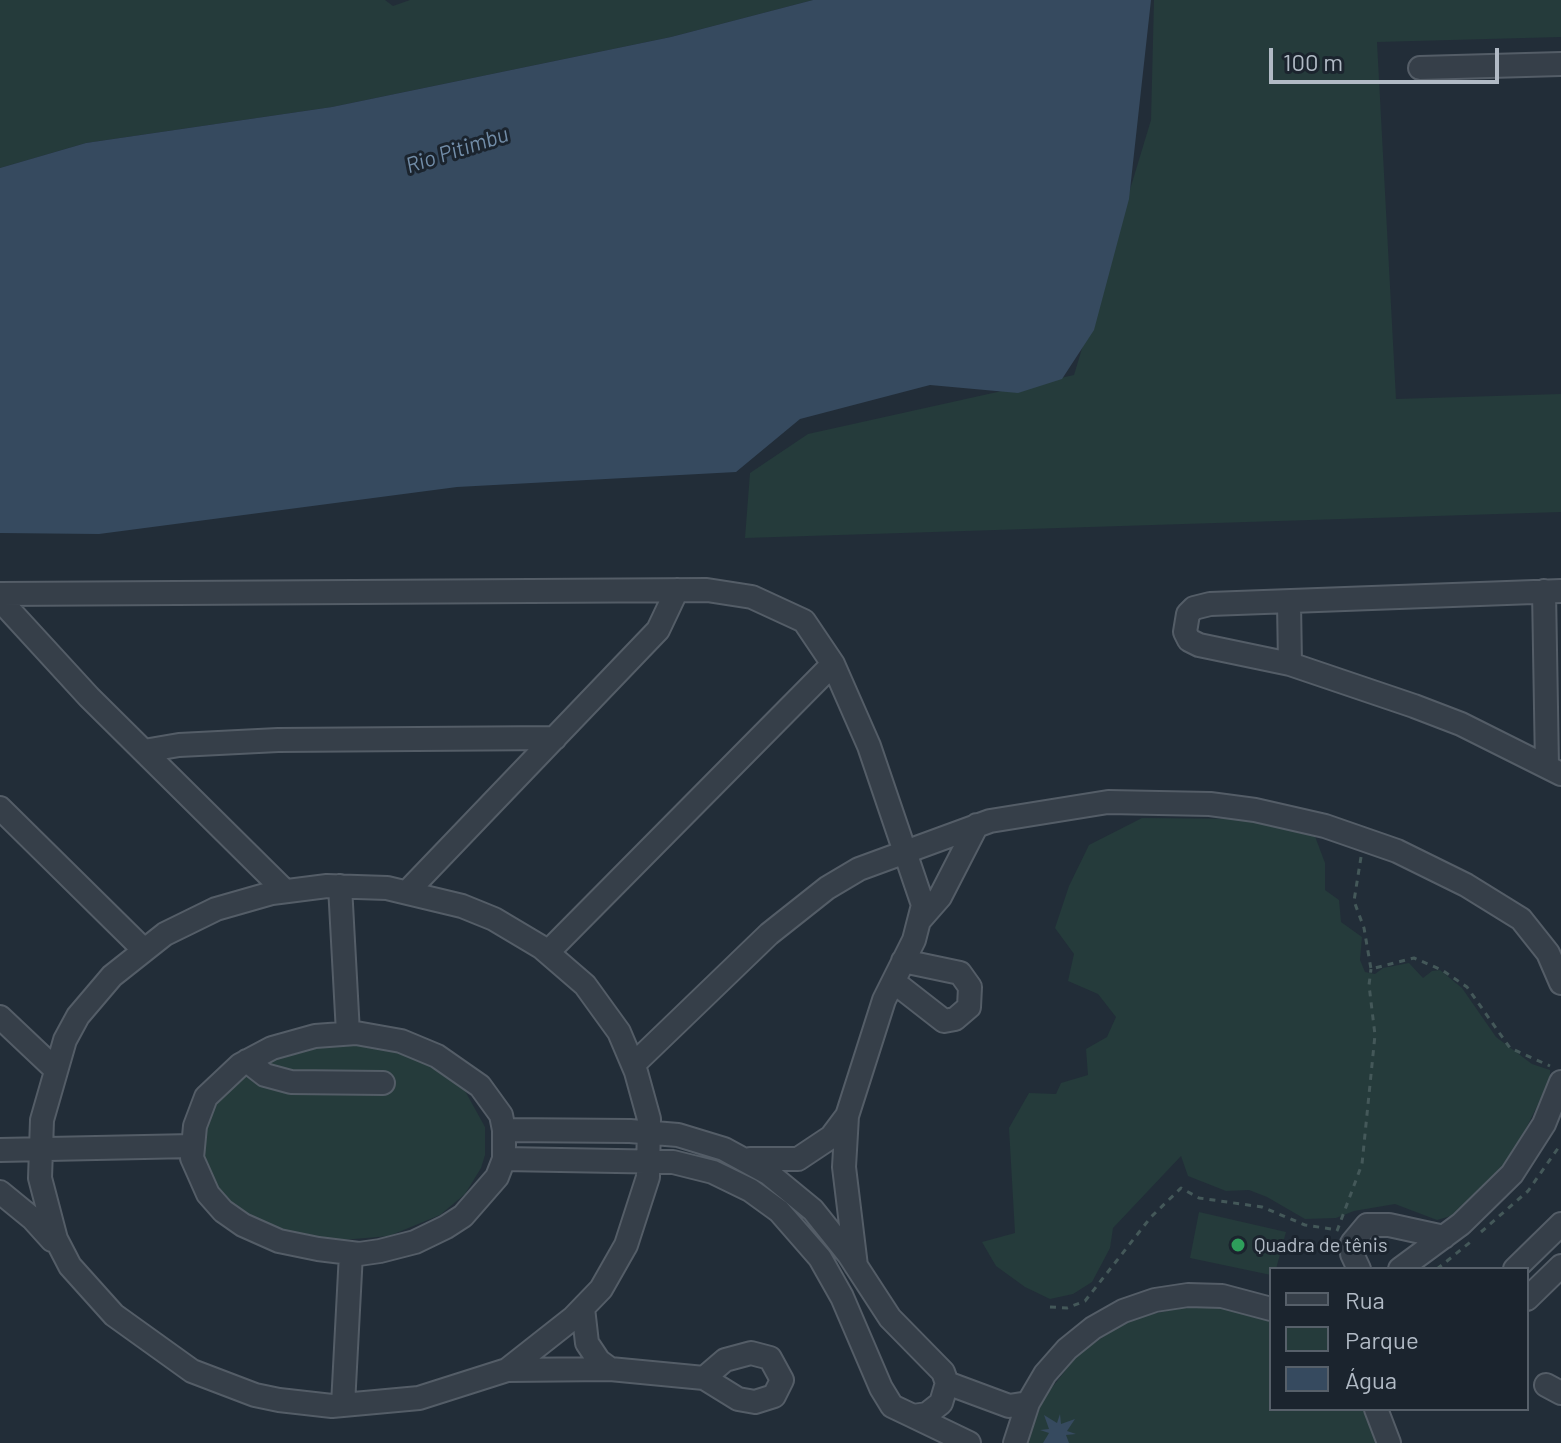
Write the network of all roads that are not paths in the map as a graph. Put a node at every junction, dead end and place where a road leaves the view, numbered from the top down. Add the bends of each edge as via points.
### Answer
1 (1561, 64) edge
2 (1420, 68) dead end
3 (677, 590) junction
4 (1553, 591) edge
5 (0, 594) edge
6 (0, 600) edge
7 (1289, 603) junction
8 (833, 664) junction
9 (1290, 664) junction
10 (555, 738) junction
11 (144, 751) junction
12 (1554, 770) edge
13 (0, 808) edge
14 (977, 825) junction
15 (905, 849) junction
16 (340, 886) junction
17 (284, 890) junction
18 (407, 892) junction
19 (919, 921) junction
20 (143, 949) junction
21 (548, 952) junction
22 (903, 961) junction
23 (894, 982) junction
24 (1561, 983) edge
25 (0, 1017) edge
26 (348, 1033) junction
27 (247, 1061) junction
28 (634, 1064) junction
29 (55, 1069) junction
30 (1559, 1075) edge
31 (383, 1083) dead end
32 (847, 1116) junction
33 (504, 1130) junction
34 (649, 1131) junction
35 (192, 1146) junction
36 (40, 1149) junction
37 (0, 1150) edge
38 (738, 1156) junction
39 (504, 1159) junction
40 (650, 1161) junction
41 (0, 1192) edge
42 (1561, 1224) edge
43 (1444, 1237) junction
44 (61, 1251) junction
45 (351, 1253) junction
46 (856, 1266) junction
47 (1561, 1266) edge
48 (1358, 1267) edge
49 (1403, 1267) edge
50 (1517, 1267) edge
51 (1529, 1297) edge
52 (583, 1308) junction
53 (1269, 1308) edge
54 (610, 1369) junction
55 (507, 1370) junction
56 (704, 1378) dead end
57 (947, 1383) junction
58 (1028, 1403) junction
59 (343, 1405) junction
60 (1379, 1411) edge
61 (913, 1416) junction
62 (969, 1443) edge
63 (1015, 1443) edge
64 (1389, 1443) edge

1 - 2 street
3 - 5 street
3 - 8 street via 752,597 788,610 804,621
3 - 10 street via 658,630
4 - 7 street
4 - 12 street
6 - 11 street
7 - 9 street
7 - 9 street via 1203,605 1188,614 1185,632 1199,645
8 - 15 street
8 - 21 street
9 - 12 street via 1461,724
10 - 11 street via 278,740
10 - 18 street
11 - 17 street
13 - 20 street
14 - 15 street
14 - 19 street via 940,897
14 - 24 street via 1073,805 1157,802 1255,810 1356,835 1434,869 1521,919 1548,953
15 - 19 street via 923,905
15 - 28 street via 843,877 788,917
16 - 17 street
16 - 18 street
16 - 26 street
17 - 20 street via 216,909
18 - 21 street via 494,919
19 - 22 street
20 - 29 street via 78,1016
21 - 28 street via 601,1005
22 - 23 street
22 - 23 street via 960,973 970,987 969,1007 944,1021
23 - 32 street
25 - 29 street
26 - 27 street via 295,1040
26 - 33 street via 401,1041 452,1064 492,1100
27 - 31 street via 265,1075 291,1082
27 - 35 street via 206,1097
28 - 34 street
29 - 36 street
30 - 43 street via 1544,1124 1512,1174
32 - 38 street via 831,1137 798,1159 769,1162
32 - 46 street via 844,1167
33 - 34 street
33 - 39 street
34 - 38 street via 695,1138
34 - 40 street
35 - 36 street
35 - 45 street via 197,1173 223,1211 279,1241
36 - 37 street
36 - 44 street via 40,1178
38 - 46 street via 798,1196
39 - 40 street
39 - 45 street via 485,1192 446,1227 399,1246
40 - 52 street via 626,1245 613,1272
40 - 61 street via 713,1172 779,1211 833,1279 886,1399 899,1412
41 - 44 street
42 - 50 street
43 - 48 street via 1367,1225 1352,1243
43 - 49 street
44 - 59 street via 114,1315 192,1371 255,1395
45 - 59 street
46 - 57 street via 890,1318 934,1362
47 - 51 street
52 - 54 street via 587,1343
52 - 55 street
53 - 58 street via 1222,1296 1188,1295 1123,1311 1067,1349
54 - 55 street
54 - 56 street
55 - 59 street via 419,1398
57 - 58 street via 1009,1406
57 - 61 street via 935,1409
58 - 63 street
60 - 64 street
61 - 62 street

